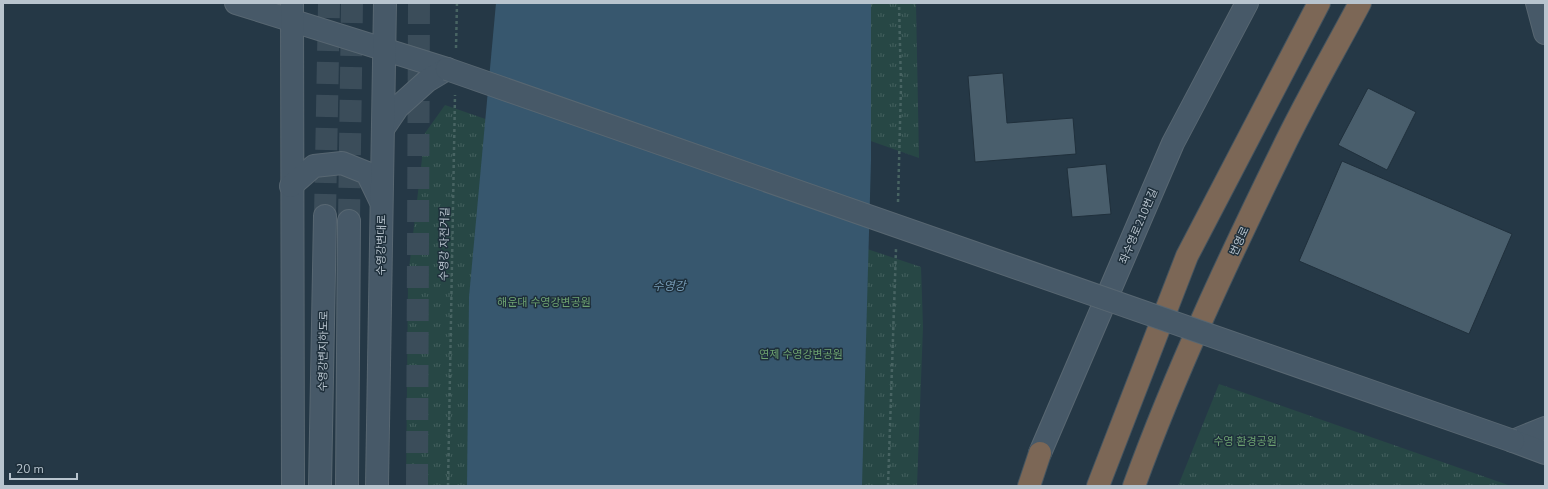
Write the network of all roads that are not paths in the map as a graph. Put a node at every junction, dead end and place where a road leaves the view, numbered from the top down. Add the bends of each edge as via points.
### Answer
1 (236, 3) edge
2 (385, 3) edge
3 (1247, 3) edge
4 (1319, 3) edge
5 (1360, 3) edge
6 (1537, 3) edge
7 (291, 11) edge
8 (1545, 33) edge
9 (384, 49) junction
10 (451, 60) junction
11 (383, 129) junction
12 (292, 186) junction
13 (382, 203) junction
14 (325, 216) tunnel mouth
15 (349, 221) tunnel mouth
16 (1545, 428) edge
17 (1513, 441) junction
18 (1040, 453) joint
19 (1545, 453) edge
20 (292, 486) edge
21 (320, 486) edge
22 (347, 486) edge
23 (377, 486) edge
24 (1029, 486) edge
25 (1098, 486) edge
26 (1134, 486) edge

1 - 7 main road
2 - 9 main road, 수영강변대로
3 - 18 main road, 좌수영로210번길 via 1173,143
4 - 25 highway via 1186,256
5 - 26 highway, 번영로 via 1282,149 1226,268 1168,400
6 - 8 main road
7 - 9 main road
7 - 12 main road
9 - 10 main road
9 - 11 main road, 수영강변대로
10 - 11 main road via 398,107
10 - 17 main road, bridge
11 - 13 main road, 수영강변대로
12 - 13 main road via 314,166 342,163 367,173
12 - 20 main road
13 - 23 main road, 수영강변대로
14 - 21 main road, 수영강변지하도로
15 - 22 main road
16 - 17 main road
17 - 19 main road
18 - 24 highway

